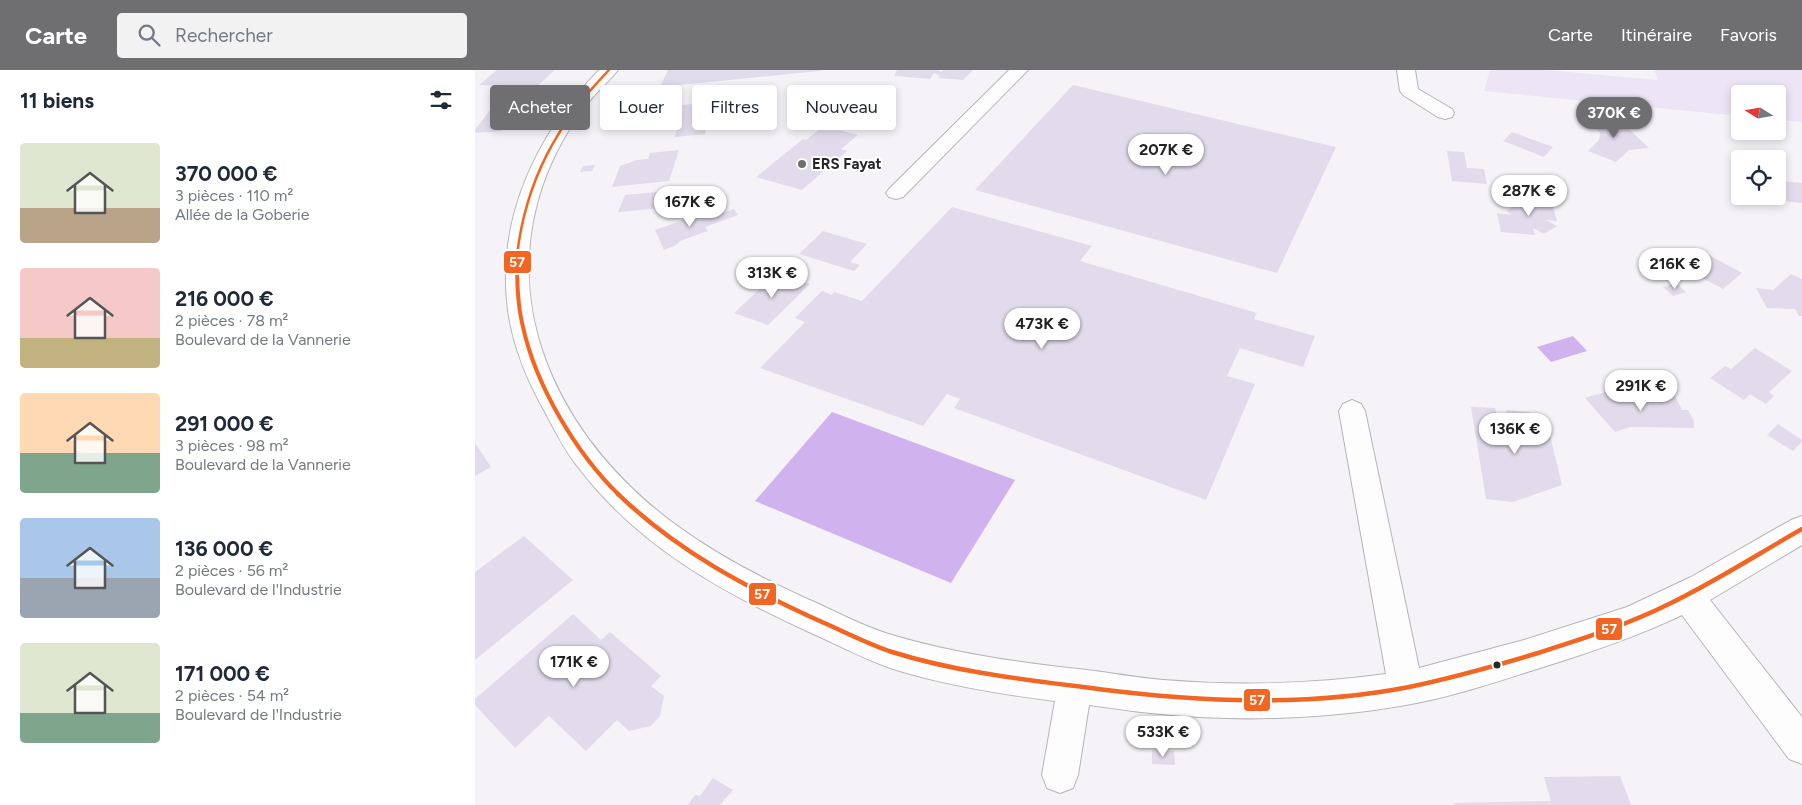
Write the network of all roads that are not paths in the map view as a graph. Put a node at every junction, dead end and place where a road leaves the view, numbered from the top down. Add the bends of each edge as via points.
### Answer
1 (609, 70) edge
2 (1019, 70) edge
3 (1406, 70) edge
4 (1445, 113) dead end
5 (896, 193) dead end
6 (1352, 411) dead end
7 (1802, 529) edge
8 (1687, 596) junction
9 (1075, 686) junction
10 (1406, 688) junction
11 (1802, 746) edge
12 (1060, 775) dead end

1 - 9 street via 572,111 544,160 522,218 515,269 516,299 524,336 552,400 585,455 609,484 679,546 780,604 890,651 956,668
2 - 5 street
3 - 4 street via 1409,91
6 - 10 street
7 - 8 street
8 - 10 street via 1622,624 1546,650
8 - 11 street
9 - 10 street via 1163,697 1225,700 1341,696
9 - 12 street

